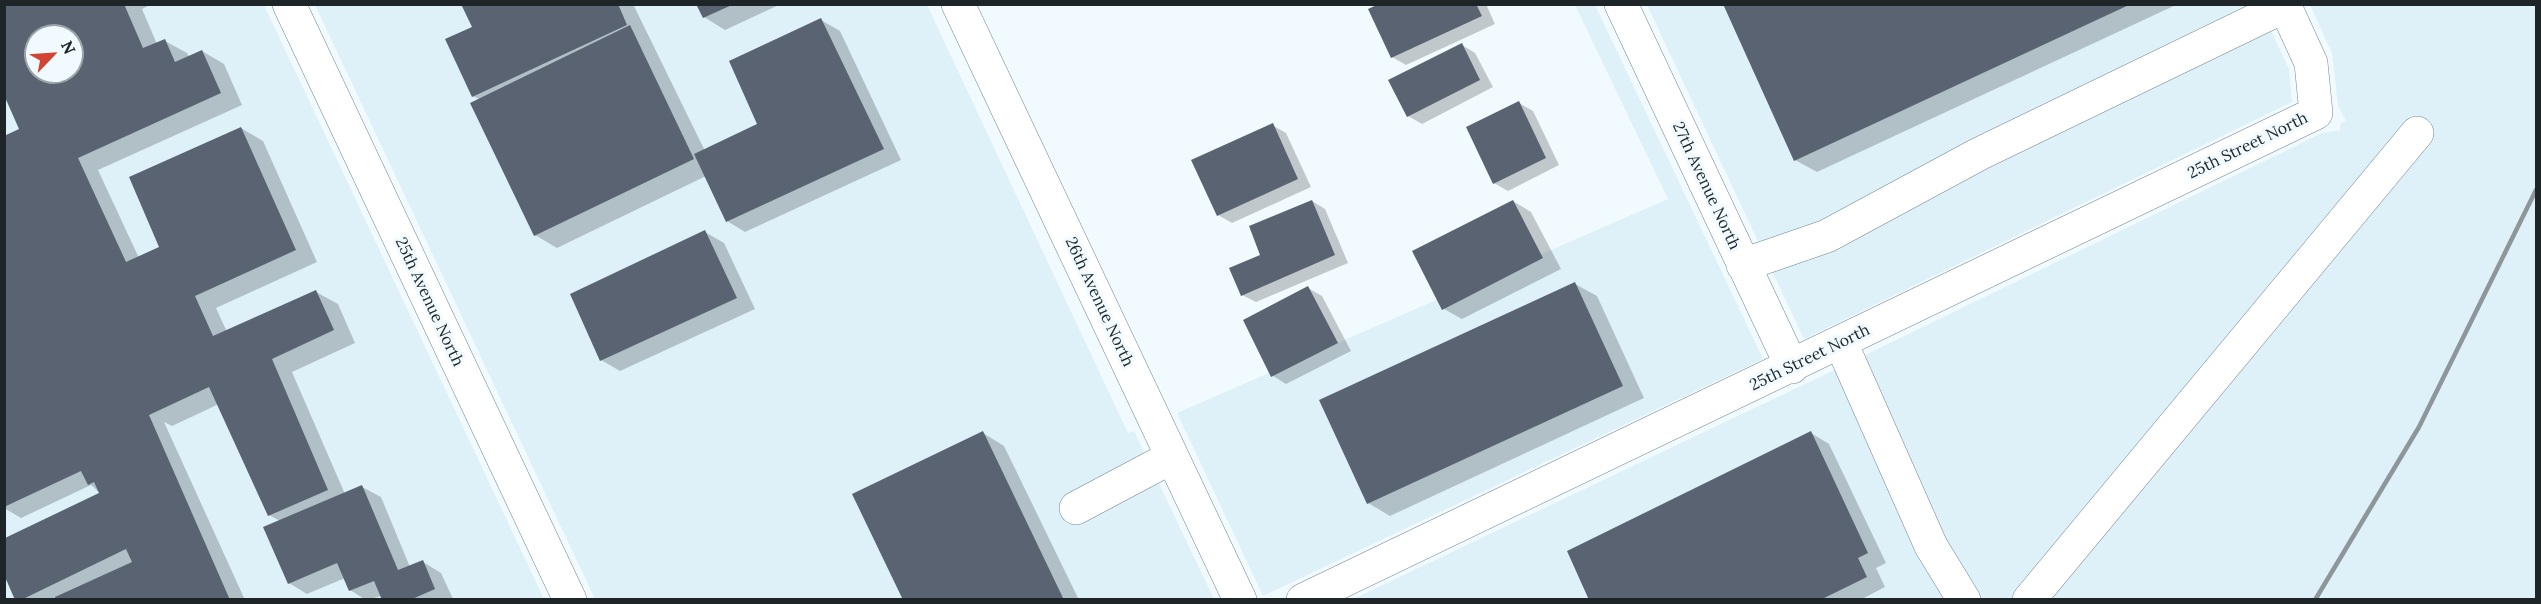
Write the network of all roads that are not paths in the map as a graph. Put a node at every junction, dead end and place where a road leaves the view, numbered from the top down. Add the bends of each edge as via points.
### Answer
1 (289, 4) edge
2 (958, 4) edge
3 (1621, 4) edge
4 (2285, 5) edge
5 (2417, 133) dead end
6 (1743, 265) junction
7 (1841, 343) junction
8 (1792, 367) junction
9 (1172, 457) junction
10 (1076, 508) dead end
11 (570, 600) edge
12 (1239, 600) edge
13 (1303, 600) edge
14 (1964, 600) edge
15 (2029, 600) edge

1 - 11 street, 25th Avenue North
2 - 9 street, 26th Avenue North
3 - 6 street, 27th Avenue North
4 - 6 street via 1979,154 1827,236
4 - 7 street, 25th Street North via 2311,63 2316,113
5 - 15 street
6 - 8 street, 27th Avenue North
7 - 8 street, 25th Street North
7 - 14 street via 1931,546
8 - 13 street, 25th Street North
9 - 10 street
9 - 12 street, 26th Avenue North

